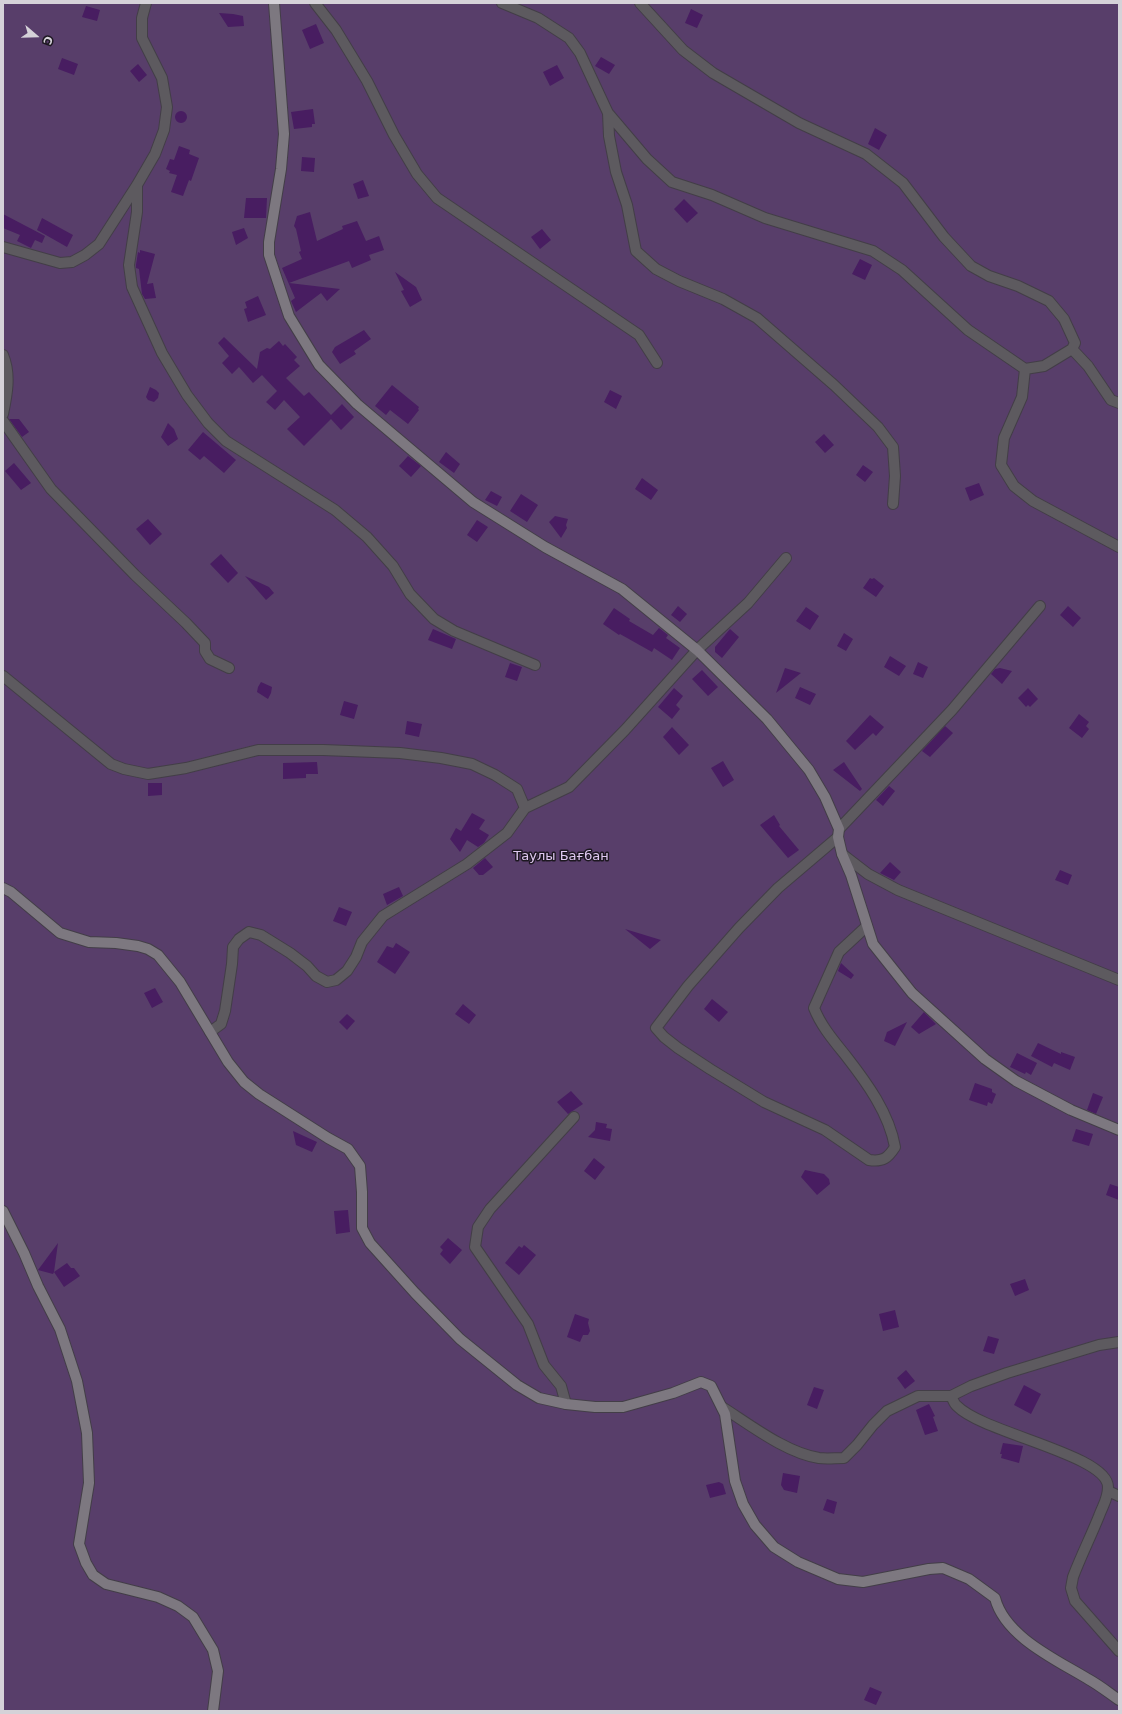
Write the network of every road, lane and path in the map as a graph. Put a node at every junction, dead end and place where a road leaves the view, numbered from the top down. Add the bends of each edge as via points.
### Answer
1 (146, 3) edge
2 (274, 3) edge
3 (315, 3) edge
4 (502, 3) edge
5 (640, 3) edge
6 (608, 113) junction
7 (138, 185) junction
8 (3, 247) edge
9 (1072, 349) junction
10 (3, 355) edge
11 (657, 364) dead end
12 (1025, 369) junction
13 (1119, 403) edge
14 (3, 414) edge
15 (3, 422) edge
16 (893, 504) dead end
17 (1119, 547) edge
18 (786, 558) dead end
19 (1040, 606) dead end
20 (697, 650) junction
21 (535, 665) dead end
22 (229, 668) dead end
23 (3, 676) edge
24 (524, 808) junction
25 (838, 833) junction
26 (842, 854) junction
27 (3, 888) edge
28 (867, 926) junction
29 (1119, 980) edge
30 (210, 1032) junction
31 (574, 1117) dead end
32 (1119, 1130) edge
33 (3, 1211) edge
34 (1119, 1342) edge
35 (951, 1396) junction
36 (566, 1404) junction
37 (722, 1407) junction
38 (1108, 1491) junction
39 (1119, 1496) edge
40 (1119, 1652) edge
41 (1119, 1700) edge
42 (213, 1711) edge

1 - 7 street via 142,18 142,38 162,78 167,107 164,130 155,154
2 - 20 street via 284,134 269,255 289,316 319,365 357,404 473,502 545,547 622,589
3 - 11 street via 336,30 367,81 394,135 418,174 437,198 639,336
4 - 6 street via 538,18 569,38 580,53
5 - 9 street via 683,50 713,73 799,123 866,154 903,183 944,237 970,266 1049,301 1064,319 1075,343
6 - 12 street via 647,159 672,182 712,195 765,218 873,251 902,270 968,330
6 - 16 street via 609,136 616,172 627,205 636,251 656,269 679,282 723,299 756,318 834,385 878,427 893,446
7 - 8 street via 99,244 72,262 60,263
7 - 21 street via 138,212 129,266 132,287 162,353 187,395 208,422 226,441 335,510 367,537 393,566 410,594 434,620
9 - 12 street via 1044,366
9 - 13 street via 1088,366 1111,400
10 - 14 street via 7,364 8,387
12 - 17 street via 1022,397 1004,438 1001,466 1014,486 1033,501
15 - 22 street via 51,489 205,643 205,651 210,659
18 - 20 street via 748,603
19 - 25 street via 952,710
20 - 24 street via 625,730 568,787
20 - 25 street via 767,720 809,770 825,798
23 - 24 street via 111,764 124,769 156,773 258,750 400,753 472,764 517,789
24 - 30 street via 507,833 467,864 383,916 362,942 347,971 336,980 327,982 316,976 290,953 261,935 249,932 239,939 233,947 221,1024
25 - 26 street
25 - 28 street via 739,928 692,981 656,1028 678,1048 764,1102 825,1130 869,1160 878,1161 890,1156 895,1147 890,1127 860,1074 828,1034 814,1008 839,952
26 - 28 street
26 - 29 street via 868,874 898,890
27 - 30 street via 60,933 89,942 138,946 158,955 180,982
28 - 32 street via 873,944 912,994 985,1059 1016,1082 1071,1110
30 - 36 street via 244,1082 328,1138 348,1148 360,1166 362,1228 370,1243 415,1293 460,1339 517,1385 539,1398
31 - 36 street via 490,1210 478,1227 475,1247 528,1324 544,1365 562,1386
33 - 42 street via 60,1329 77,1381 87,1433 89,1483 79,1544 86,1562 93,1575 106,1584 158,1597 178,1606 193,1617 213,1650 218,1670
34 - 35 street via 1099,1345 1007,1373
35 - 37 street via 918,1396 887,1411 844,1458 817,1458 786,1446 762,1434
35 - 38 street via 956,1406 997,1429 1088,1464 1104,1475
36 - 37 street via 623,1407 701,1382 711,1386
37 - 41 street via 730,1438 735,1481 743,1504 755,1526 774,1546 798,1562 838,1579 863,1582 943,1568 969,1579 995,1598 996,1604 1012,1627 1029,1643
38 - 39 street
38 - 40 street via 1106,1503 1073,1577 1072,1588 1075,1601

